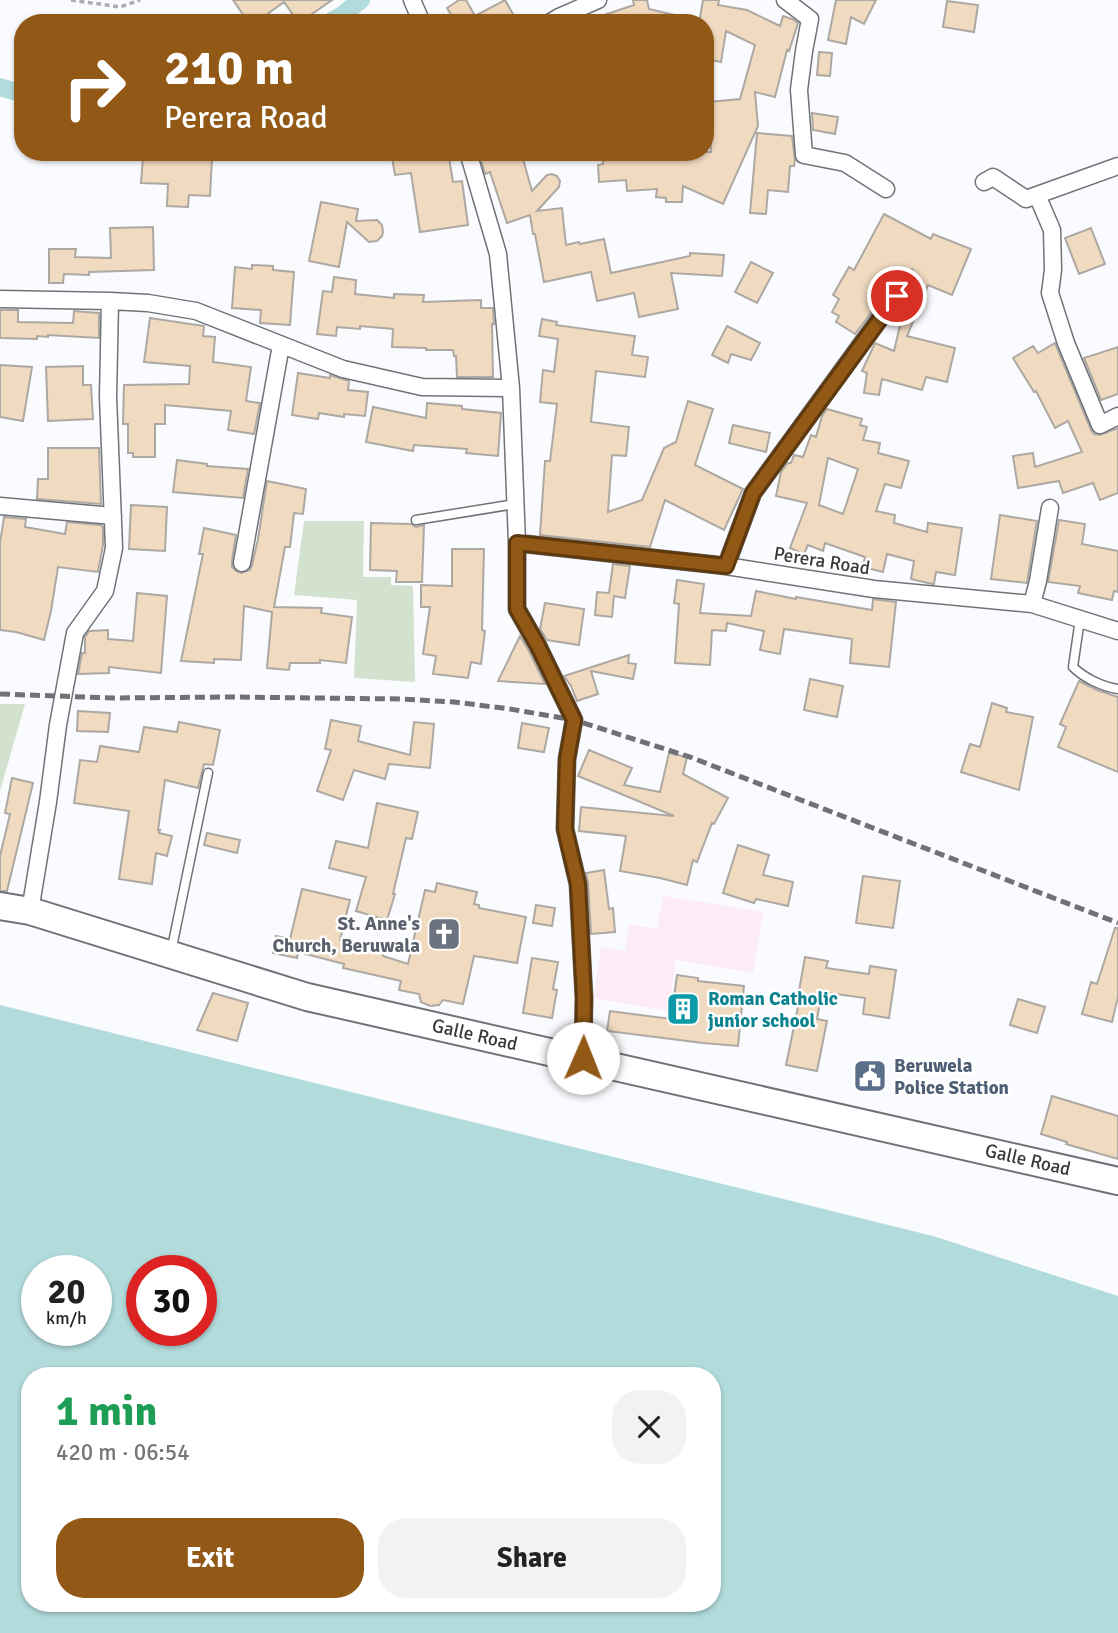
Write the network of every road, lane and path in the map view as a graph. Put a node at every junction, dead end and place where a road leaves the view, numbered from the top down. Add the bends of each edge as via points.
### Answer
1 (71, 0) edge
2 (140, 0) edge
3 (598, 0) edge
4 (785, 0) edge
5 (567, 14) edge
6 (471, 161) edge
7 (1118, 166) edge
8 (984, 183) dead end
9 (886, 189) dead end
10 (1037, 195) junction
11 (897, 296) dead end
12 (0, 299) edge
13 (110, 300) junction
14 (281, 345) junction
15 (511, 388) junction
16 (1118, 416) edge
17 (515, 504) junction
18 (0, 506) edge
19 (1050, 508) dead end
20 (113, 516) junction
21 (416, 520) dead end
22 (517, 543) junction
23 (242, 563) dead end
24 (726, 566) junction
25 (1032, 604) junction
26 (1080, 619) junction
27 (1118, 631) edge
28 (1118, 689) edge
29 (208, 773) dead end
30 (0, 906) edge
31 (30, 911) junction
32 (171, 955) junction
33 (583, 1058) junction
34 (1118, 1181) edge

1 - 2 path via 120,7
3 - 5 street
4 - 9 street via 810,19 799,90 804,155 845,163
6 - 15 street via 498,254
7 - 10 street
8 - 10 street via 993,177 1026,198
10 - 16 street via 1052,230 1059,268 1050,293 1066,343 1100,425
11 - 24 street via 753,493
12 - 13 street
13 - 14 street via 196,311
13 - 20 street
14 - 15 street via 343,369 422,387
14 - 23 street
15 - 17 street
17 - 21 lane
17 - 22 street
18 - 20 street
19 - 25 street
20 - 31 street via 114,548 105,591 75,632
22 - 24 street, Perera Road
22 - 33 street via 517,609 574,720 567,759 565,829 578,884
24 - 25 street, Perera Road via 874,589
25 - 26 street, Perera Road
26 - 27 street, Perera Road
26 - 28 lane via 1073,667
29 - 32 lane
30 - 31 highway, Galle Road
31 - 32 highway, Galle Road
32 - 33 highway, Galle Road via 307,997
33 - 34 highway, Galle Road

